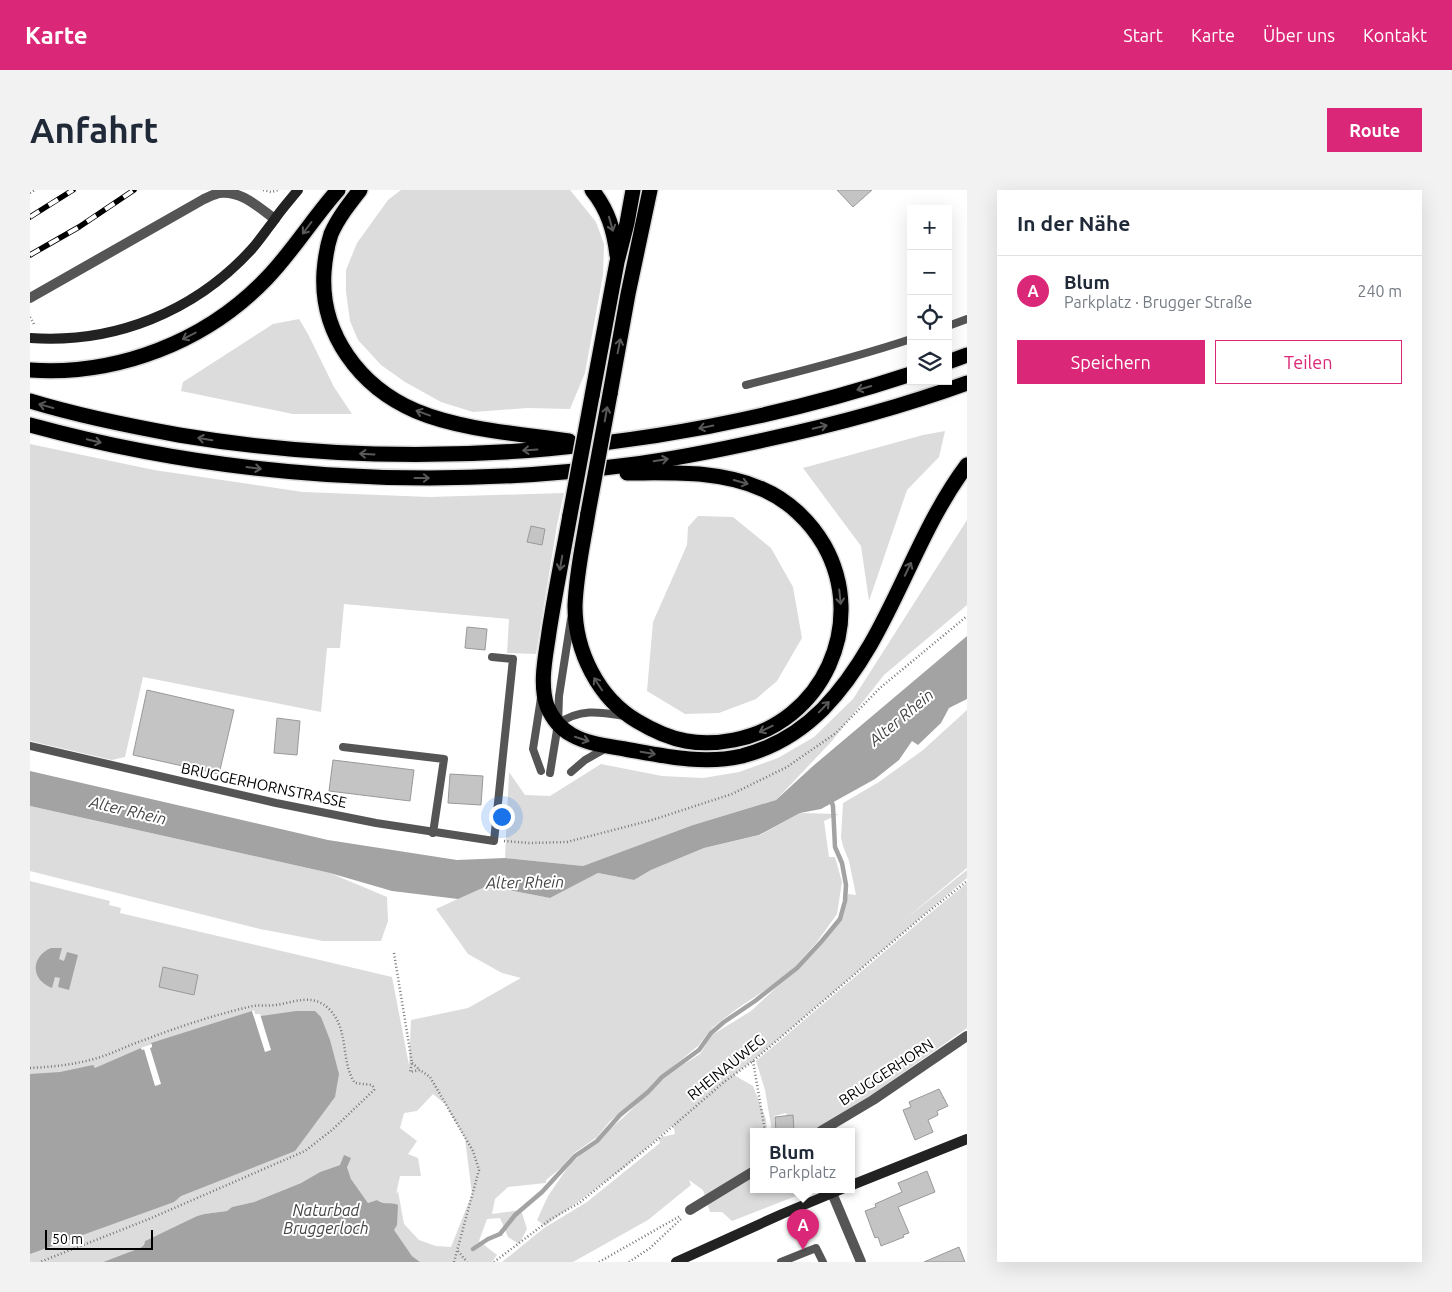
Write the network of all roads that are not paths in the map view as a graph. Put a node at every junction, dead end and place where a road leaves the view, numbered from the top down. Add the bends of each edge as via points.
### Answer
1 (298, 190) edge
2 (338, 190) edge
3 (360, 190) edge
4 (592, 190) edge
5 (633, 190) edge
6 (650, 190) edge
7 (275, 219) junction
8 (617, 262) junction
9 (30, 298) edge
10 (967, 319) edge
11 (952, 325) edge
12 (30, 338) edge
13 (908, 340) edge
14 (967, 355) edge
15 (952, 361) edge
16 (30, 370) edge
17 (907, 375) edge
18 (967, 383) edge
19 (746, 385) dead end
20 (30, 401) edge
21 (30, 425) edge
22 (596, 445) junction
23 (967, 466) edge
24 (560, 472) junction
25 (577, 582) junction
26 (492, 656) dead end
27 (544, 682) junction
28 (632, 718) junction
29 (558, 724) junction
30 (30, 746) edge
31 (610, 746) junction
32 (343, 747) dead end
33 (541, 771) dead end
34 (571, 772) dead end
35 (550, 773) dead end
36 (432, 832) junction
37 (967, 1036) edge
38 (826, 1128) edge
39 (967, 1139) edge
40 (750, 1173) edge
41 (855, 1184) edge
42 (832, 1193) edge
43 (838, 1193) edge
44 (690, 1210) road end
45 (676, 1262) edge
46 (782, 1262) edge
47 (823, 1262) edge
48 (861, 1262) edge

1 - 7 main road
2 -> 16 highway via 267,278 236,306 197,332 140,357 111,364 67,370
22 -> 3 highway via 438,419 400,403 360,372 334,334 325,303 324,279 330,236
4 -> 8 highway via 610,220
5 - 8 highway
25 -> 6 highway, bridge via 628,294
7 - 9 street via 245,197 219,193
7 - 12 main road via 228,273 189,301 160,316 92,336
8 -> 27 highway, bridge via 554,599
10 - 11 lane
13 - 19 lane
14 - 15 highway
17 -> 22 highway via 746,418
24 -> 18 highway via 666,459 785,436
22 -> 20 highway via 461,454 306,450 154,430
21 -> 24 highway via 145,452 266,470 373,478
31 -> 23 highway via 686,759 722,759 764,748 803,726 833,698 862,658 934,516
24 -> 28 highway via 693,473 728,478 761,488 788,504 812,528 826,549 837,576 842,602 841,624 831,663 811,694 784,719 750,736 702,743 678,739
28 -> 25 highway via 605,693 586,661 576,623
25 - 29 lane via 559,696
26 - 36 lane, BRUGGERHORNSTRASSE via 513,659 494,841
27 - 29 highway via 547,705
27 - 33 lane via 533,749
28 - 29 lane via 580,712
29 -> 31 highway via 577,738
29 - 35 lane
30 - 36 lane, BRUGGERHORNSTRASSE via 276,803
31 - 34 lane
32 - 36 lane via 444,760
37 - 38 street, BRUGGERHORN
39 - 41 main road
40 - 44 street
42 - 45 main road
43 - 48 street
46 - 47 lane via 816,1248

